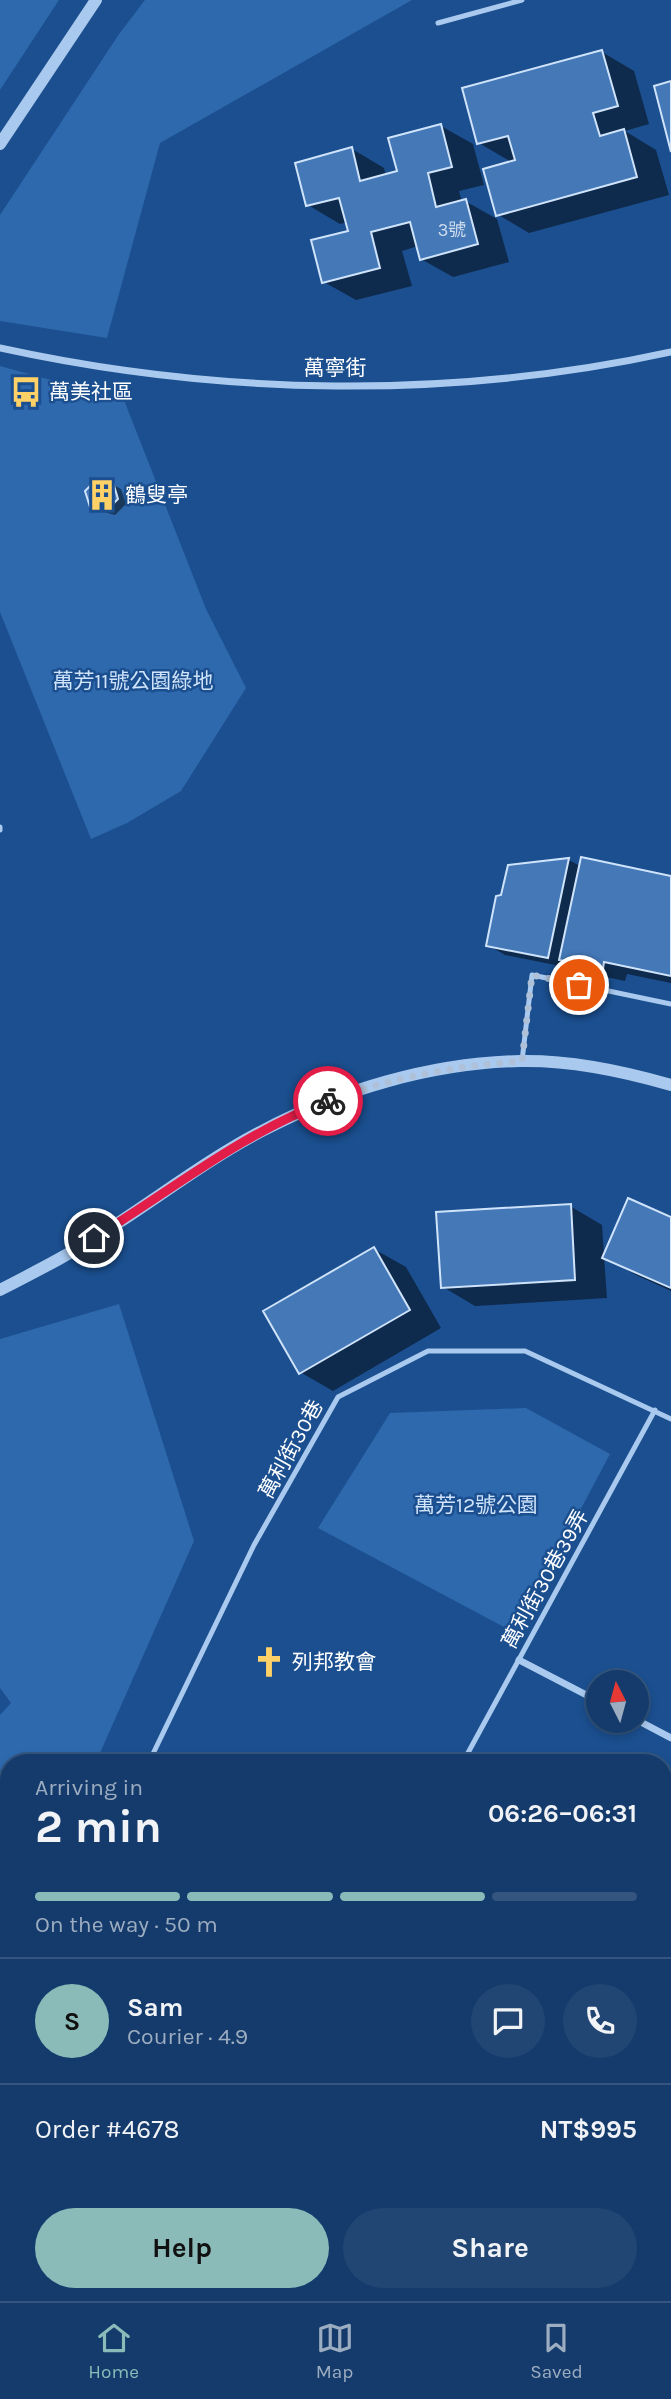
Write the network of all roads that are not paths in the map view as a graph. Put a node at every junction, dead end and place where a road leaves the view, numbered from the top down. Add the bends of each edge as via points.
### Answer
1 (96, 0) edge
2 (522, 0) edge
3 (438, 23) dead end
4 (0, 144) edge
5 (0, 348) edge
6 (671, 352) edge
7 (671, 1004) edge
8 (522, 1061) junction
9 (671, 1085) edge
10 (0, 1290) edge
11 (655, 1410) junction
12 (671, 1419) edge
13 (519, 1660) junction
14 (586, 1695) edge
15 (649, 1726) edge
16 (671, 1738) edge
17 (153, 1754) edge
18 (467, 1754) edge

1 - 4 street
2 - 3 lane
5 - 6 street, 萬寧街 via 134,372 354,386 444,384 550,373
7 - 8 lane via 532,975
8 - 9 street via 634,1074
8 - 10 street via 421,1074 311,1107 260,1132 57,1262
11 - 12 lane, 萬利街30巷
11 - 13 lane, 萬利街30巷39弄
11 - 17 lane, 萬利街30巷 via 525,1351 428,1351 338,1397 254,1545
13 - 14 street
13 - 18 lane, 萬利街30巷39弄
15 - 16 street

